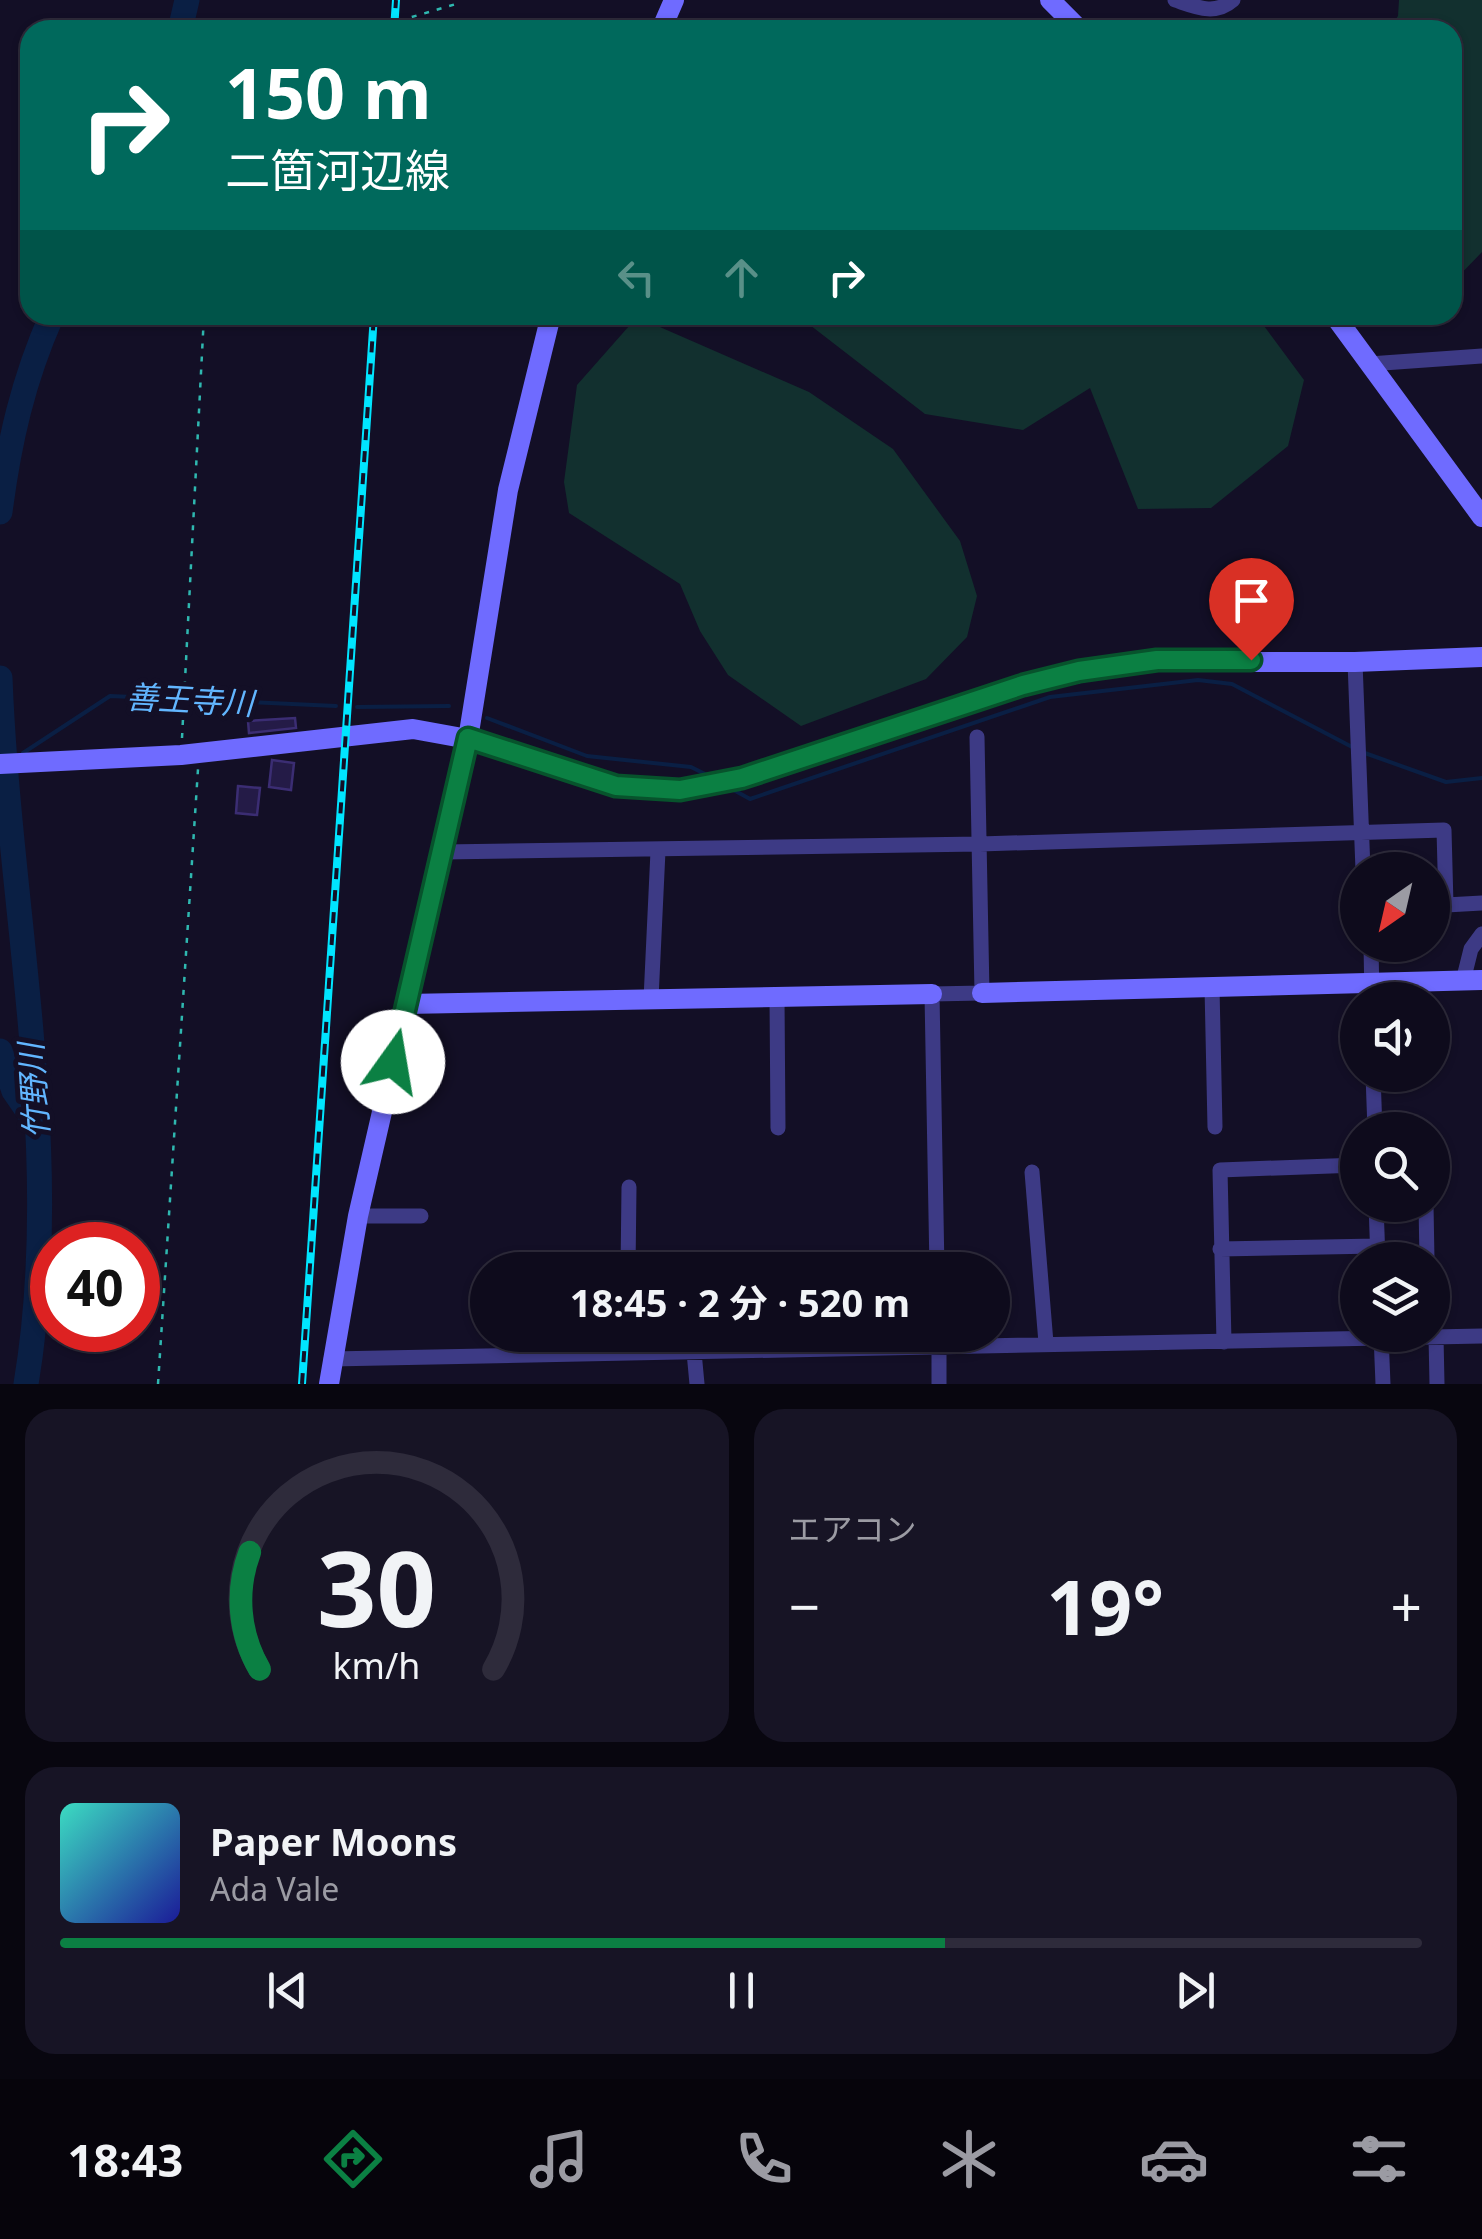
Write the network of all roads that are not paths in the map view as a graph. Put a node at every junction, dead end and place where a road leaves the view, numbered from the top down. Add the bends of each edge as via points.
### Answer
1 (1050, 0) edge
2 (1175, 0) edge
3 (1233, 0) edge
4 (1070, 20) edge
5 (548, 325) edge
6 (1341, 325) edge
7 (1482, 356) edge
8 (1369, 364) junction
9 (1482, 517) edge
10 (1482, 657) edge
11 (1355, 662) junction
12 (976, 736) dead end
13 (468, 738) junction
14 (0, 764) edge
15 (1359, 834) junction
16 (980, 844) junction
17 (658, 850) junction
18 (444, 852) junction
19 (1361, 852) edge
20 (1482, 903) edge
21 (1482, 934) edge
22 (1472, 980) edge
23 (1212, 986) junction
24 (1340, 990) edge
25 (982, 993) junction
26 (932, 994) junction
27 (777, 997) junction
28 (651, 999) junction
29 (407, 1004) junction
30 (1215, 1126) dead end
31 (778, 1128) dead end
32 (1340, 1166) edge
33 (1032, 1172) dead end
34 (629, 1187) dead end
35 (358, 1216) junction
36 (420, 1216) dead end
37 (1220, 1248) junction
38 (628, 1252) edge
39 (937, 1252) edge
40 (1340, 1252) edge
41 (1450, 1336) edge
42 (1482, 1336) edge
43 (1340, 1338) edge
44 (1010, 1342) edge
45 (1224, 1342) junction
46 (1046, 1343) junction
47 (694, 1352) joint
48 (939, 1352) edge
49 (1382, 1352) edge
50 (1433, 1352) edge
51 (626, 1354) joint
52 (332, 1360) junction
53 (329, 1384) edge
54 (697, 1384) edge
55 (939, 1384) edge
56 (1383, 1384) edge
57 (1437, 1384) edge

1 - 4 street
2 - 3 street via 1206,10
5 - 13 street via 508,490
6 - 8 street
7 - 8 street
8 - 9 street
10 - 11 street
11 - 13 street via 1182,658 1079,671 742,778 680,790 616,786
11 - 15 street
12 - 16 street
13 - 14 street via 373,730 190,754
13 - 18 street
15 - 16 street
15 - 19 street
15 - 20 street via 1444,830 1446,905
16 - 17 street
16 - 25 street
17 - 18 street
17 - 28 street
18 - 29 street
21 - 22 street via 1471,949
23 - 24 street
23 - 25 street
23 - 30 street
25 - 26 street
26 - 27 street
26 - 39 street
27 - 28 street
27 - 31 street
28 - 29 street
29 - 35 street
32 - 37 street via 1220,1170
33 - 46 street
34 - 38 street
35 - 36 street
35 - 52 street
37 - 40 street
37 - 45 street
41 - 42 street
43 - 45 street
44 - 46 street
45 - 46 street
47 - 51 street
47 - 54 street
48 - 55 street
49 - 56 street
50 - 57 street
51 - 52 street
52 - 53 street

